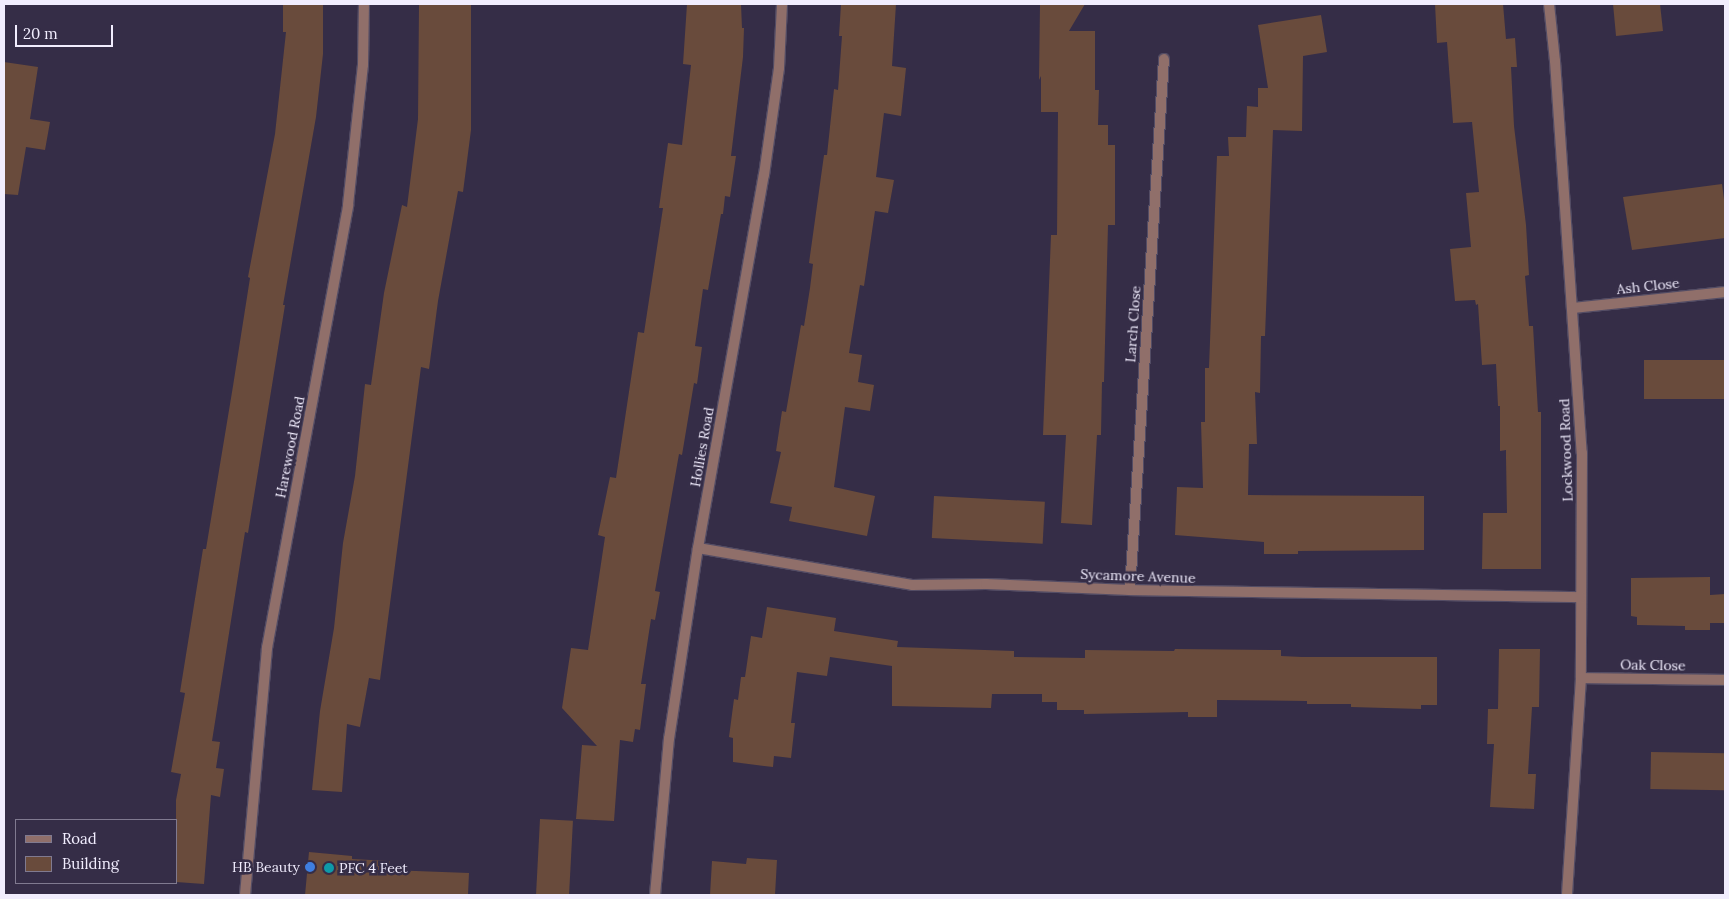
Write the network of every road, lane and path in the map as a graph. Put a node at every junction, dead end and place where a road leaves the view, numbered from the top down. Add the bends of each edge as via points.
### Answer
1 (364, 4) edge
2 (782, 4) edge
3 (1549, 4) edge
4 (1164, 59) dead end
5 (1725, 292) edge
6 (1573, 308) junction
7 (698, 548) junction
8 (1130, 590) junction
9 (1581, 597) junction
10 (1581, 678) junction
11 (1725, 680) edge
12 (245, 895) edge
13 (655, 895) edge
14 (1567, 895) edge

1 - 12 street, Harewood Road via 363,65 348,204 266,648
2 - 7 street, Hollies Road via 779,68 764,175
3 - 6 street, Lockwood Road
4 - 8 street, Larch Close
5 - 6 street, Ash Close
6 - 9 street, Lockwood Road via 1582,453
7 - 8 street, Sycamore Avenue via 912,585 986,584
7 - 13 street, Hollies Road via 669,739
8 - 9 street, Sycamore Avenue
9 - 10 street, Lockwood Road
10 - 11 street, Oak Close
10 - 14 street, Lockwood Road

